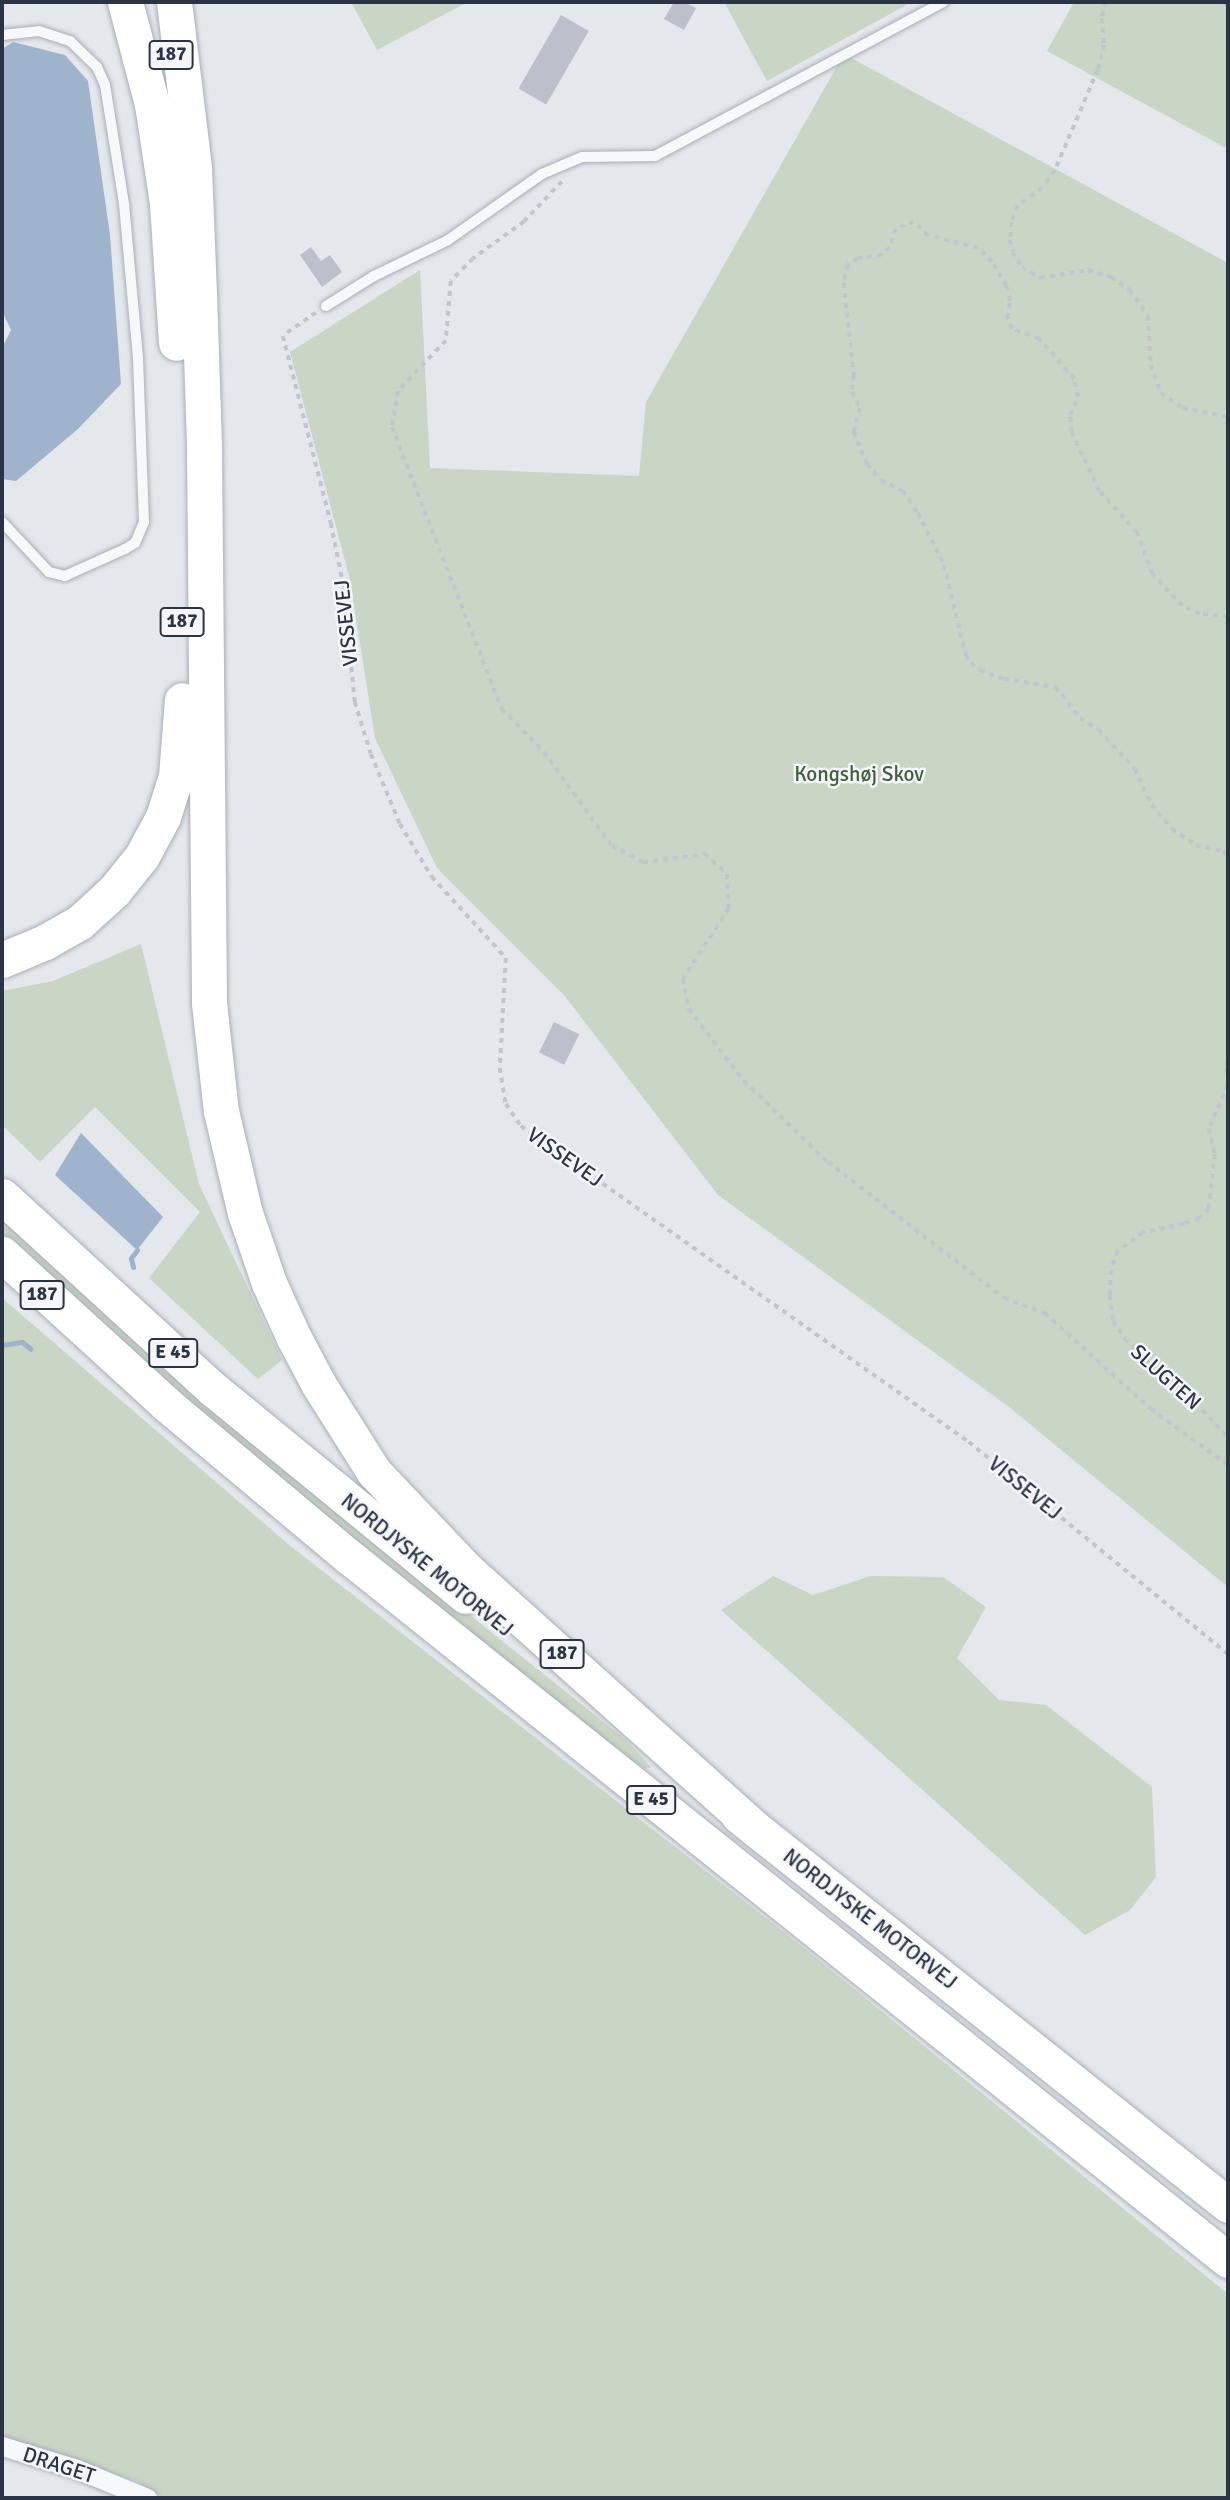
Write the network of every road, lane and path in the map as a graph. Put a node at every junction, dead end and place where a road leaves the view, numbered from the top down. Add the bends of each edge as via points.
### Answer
1 (125, 2) edge
2 (153, 2) edge
3 (174, 2) edge
4 (943, 2) edge
5 (1106, 2) edge
6 (1224, 2) edge
7 (1228, 6) edge
8 (2, 35) edge
9 (188, 108) junction
10 (582, 157) junction
11 (326, 306) joint
12 (1228, 417) edge
13 (2, 522) edge
14 (1228, 617) edge
15 (1228, 856) edge
16 (2, 960) edge
17 (1228, 1061) edge
18 (1228, 1074) edge
19 (1228, 1085) edge
20 (2, 1196) edge
21 (2, 1254) edge
22 (2, 1261) edge
23 (82, 1330) junction
24 (1228, 1438) edge
25 (1228, 1465) edge
26 (1228, 1654) edge
27 (757, 1830) junction
28 (1228, 2205) edge
29 (1228, 2260) edge
30 (2, 2446) edge
31 (113, 2491) edge
32 (147, 2498) edge

1 - 16 highway, 187 via 152,104 175,300 182,592 179,755 163,817 142,856 114,891 80,922
2 - 9 highway, 187
3 - 9 highway
4 - 10 lane via 655,156
5 - 12 path via 1098,69 1055,172 1018,206 1010,240 1013,252 1023,267 1040,278 1088,270 1130,290 1148,316 1151,365 1161,393 1183,408
6 - 7 path
8 - 13 lane via 39,31 71,41 97,67 105,85 124,204 138,358 144,522 135,543 65,576 49,572
9 - 27 highway, 187 via 204,447 209,1003 221,1111 245,1213 294,1338 374,1472 467,1570
10 - 11 lane via 542,174 448,240 374,276
10 - 25 path via 524,222 451,281 446,341 398,391 392,427 502,709 544,752 612,846 643,862 705,854 727,874 730,909 684,979 689,1009 744,1081 828,1162 1004,1298 1045,1313 1151,1409
11 - 26 path, VISSEVEJ via 283,336 334,536 355,702 400,824 432,877 506,958 500,1068 506,1104 521,1126 969,1442
14 - 15 path via 1200,614 1182,606 1152,574 1137,533 1099,491 1070,432 1070,415 1078,397 1074,379 1039,339 1012,329 1006,286 978,248 928,236 914,222 896,229 890,248 882,255 848,265 844,283 852,392 860,408 854,432 867,464 881,480 903,491 918,513 944,565 971,663 1004,679 1056,687 1080,718 1099,730 1135,769 1153,805 1172,829 1195,845
17 - 18 path
19 - 24 path, SLUGTEN via 1209,1129 1215,1154 1209,1209 1199,1219 1143,1233 1118,1251 1111,1269 1111,1295 1113,1321 1125,1339 1189,1395
20 - 27 highway, NORDJYSKE MOTORVEJ / E 45 via 214,1390
21 - 23 highway, NORDJYSKE MOTORVEJ / E 45
22 - 23 highway, 187
23 - 29 highway, NORDJYSKE MOTORVEJ / E 45 via 369,1573
27 - 28 highway, NORDJYSKE MOTORVEJ / E 45
30 - 31 street, DRAGET
31 - 32 street, DRAGET

